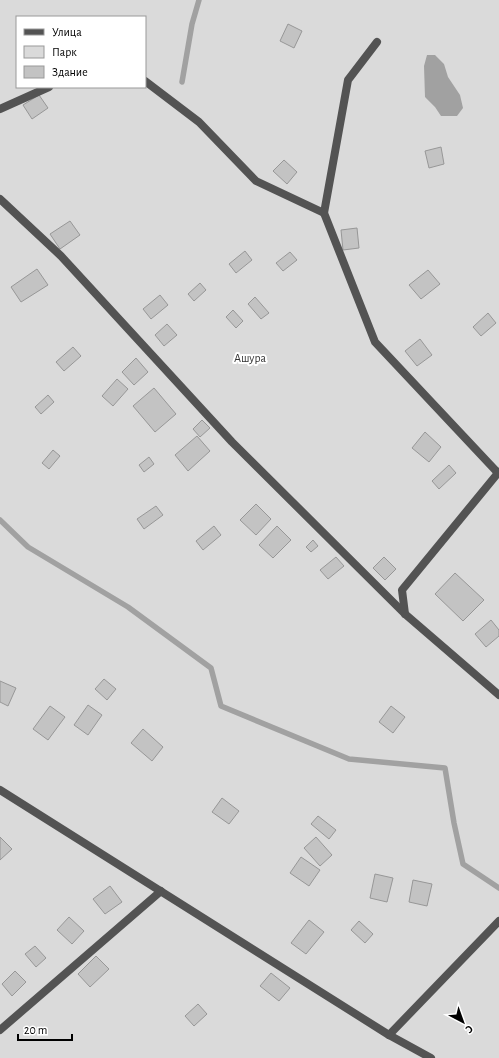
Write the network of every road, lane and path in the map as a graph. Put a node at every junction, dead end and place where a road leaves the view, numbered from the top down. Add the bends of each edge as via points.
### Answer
1 (377, 42) dead end
2 (146, 82) edge
3 (47, 88) edge
4 (0, 109) edge
5 (0, 199) edge
6 (324, 213) junction
7 (499, 473) edge
8 (404, 614) junction
9 (499, 695) edge
10 (0, 790) edge
11 (161, 891) junction
12 (499, 921) edge
13 (0, 1030) edge
14 (389, 1035) junction
15 (431, 1058) edge

1 - 6 street via 348,80
2 - 6 street via 199,122 256,181
3 - 4 street
5 - 8 street via 61,256 232,442
6 - 7 street via 375,342
7 - 8 street via 402,590
8 - 9 street
10 - 11 street
11 - 13 street
11 - 14 street
12 - 14 street
14 - 15 street

